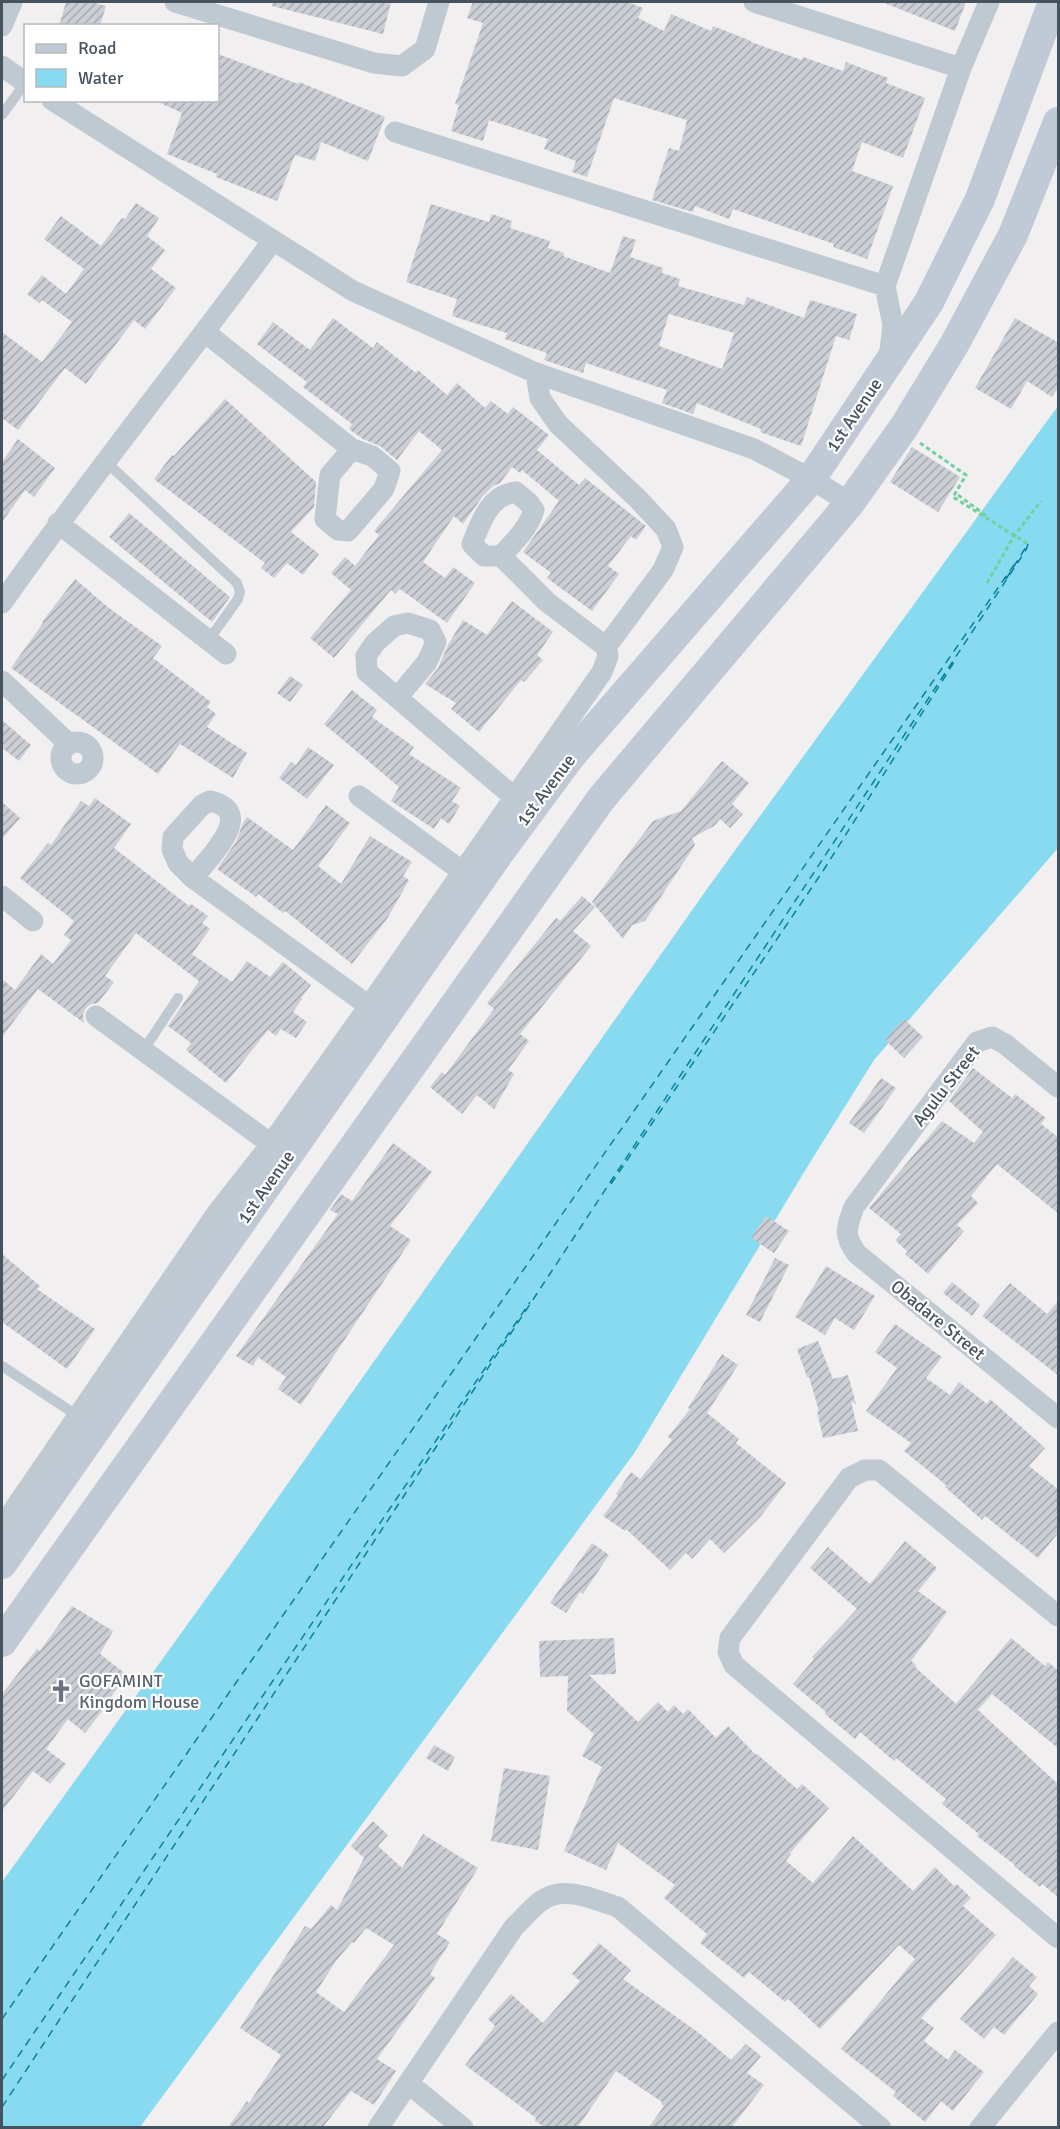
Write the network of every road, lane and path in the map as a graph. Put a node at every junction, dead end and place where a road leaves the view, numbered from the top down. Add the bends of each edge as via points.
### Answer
1 (12, 2) edge
2 (175, 2) edge
3 (439, 2) edge
4 (754, 2) edge
5 (989, 2) edge
6 (1053, 2) edge
7 (2, 26) edge
8 (2, 66) edge
9 (961, 68) junction
10 (24, 82) edge
11 (24, 84) edge
12 (55, 102) edge
13 (2, 115) edge
14 (1059, 122) edge
15 (395, 132) dead end
16 (273, 240) junction
17 (885, 286) junction
18 (206, 333) junction
19 (889, 361) junction
20 (536, 373) junction
21 (904, 427) junction
22 (352, 449) dead end
23 (106, 462) junction
24 (811, 479) junction
25 (958, 495) dead end
26 (1041, 501) dead end
27 (850, 504) junction
28 (58, 523) junction
29 (1014, 536) junction
30 (1028, 544) dead end
31 (501, 556) dead end
32 (987, 583) dead end
33 (2, 603) edge
34 (208, 641) junction
35 (606, 647) junction
36 (226, 654) dead end
37 (2, 681) edge
38 (397, 698) dead end
39 (69, 744) dead end
40 (359, 796) dead end
41 (515, 798) junction
42 (463, 872) junction
43 (193, 878) dead end
44 (2, 896) edge
45 (33, 921) dead end
46 (178, 998) dead end
47 (369, 1006) junction
48 (96, 1016) dead end
49 (142, 1050) junction
50 (1059, 1087) edge
51 (271, 1144) junction
52 (854, 1207) joint
53 (2, 1366) edge
54 (78, 1416) junction
55 (1059, 1418) edge
56 (2, 1527) edge
57 (2, 1564) edge
58 (1059, 1616) edge
59 (2, 1642) edge
60 (1059, 1938) edge
61 (1059, 2032) edge
62 (408, 2083) junction
63 (378, 2127) edge
64 (463, 2127) edge
65 (881, 2127) edge
66 (980, 2127) edge

1 - 7 street
2 - 3 street via 374,63 402,66 425,49
4 - 9 street
5 - 9 street
6 - 19 main road, 1st Avenue via 980,199 929,302
8 - 10 street
9 - 17 street
11 - 13 lane
12 - 16 street
14 - 21 main road via 1013,235
15 - 17 street
16 - 18 street
16 - 20 street via 353,291
17 - 19 street via 893,325
18 - 22 street
18 - 23 street
19 - 24 main road, 1st Avenue
20 - 24 street via 754,449
20 - 35 street via 540,398 558,424 666,529 673,547 663,570
21 - 27 main road
21 - 30 path via 923,447 966,475 953,497
23 - 28 street
23 - 34 lane via 237,583 238,599
24 - 27 street
24 - 57 main road, 1st Avenue via 570,757
25 - 29 path
26 - 29 path
27 - 59 main road via 601,799
28 - 33 street
28 - 34 street
29 - 32 path
31 - 35 street via 547,602
34 - 36 street
35 - 41 street via 608,656 602,672
37 - 39 street
38 - 41 street
40 - 42 street
41 - 42 street
42 - 47 street
43 - 47 street
44 - 45 street
46 - 49 lane
47 - 51 street
48 - 49 street
49 - 51 street
50 - 52 street, Agulu Street via 1005,1044 992,1037 977,1042
51 - 54 street via 217,1213
52 - 55 street, Obadare Street via 847,1239 857,1254
53 - 54 lane
54 - 56 street
58 - 60 street via 879,1470 865,1470 849,1478 730,1638 728,1652 734,1665
61 - 66 street
62 - 63 street
62 - 64 street
62 - 65 street via 514,1928 542,1900 558,1894 575,1894 618,1907

